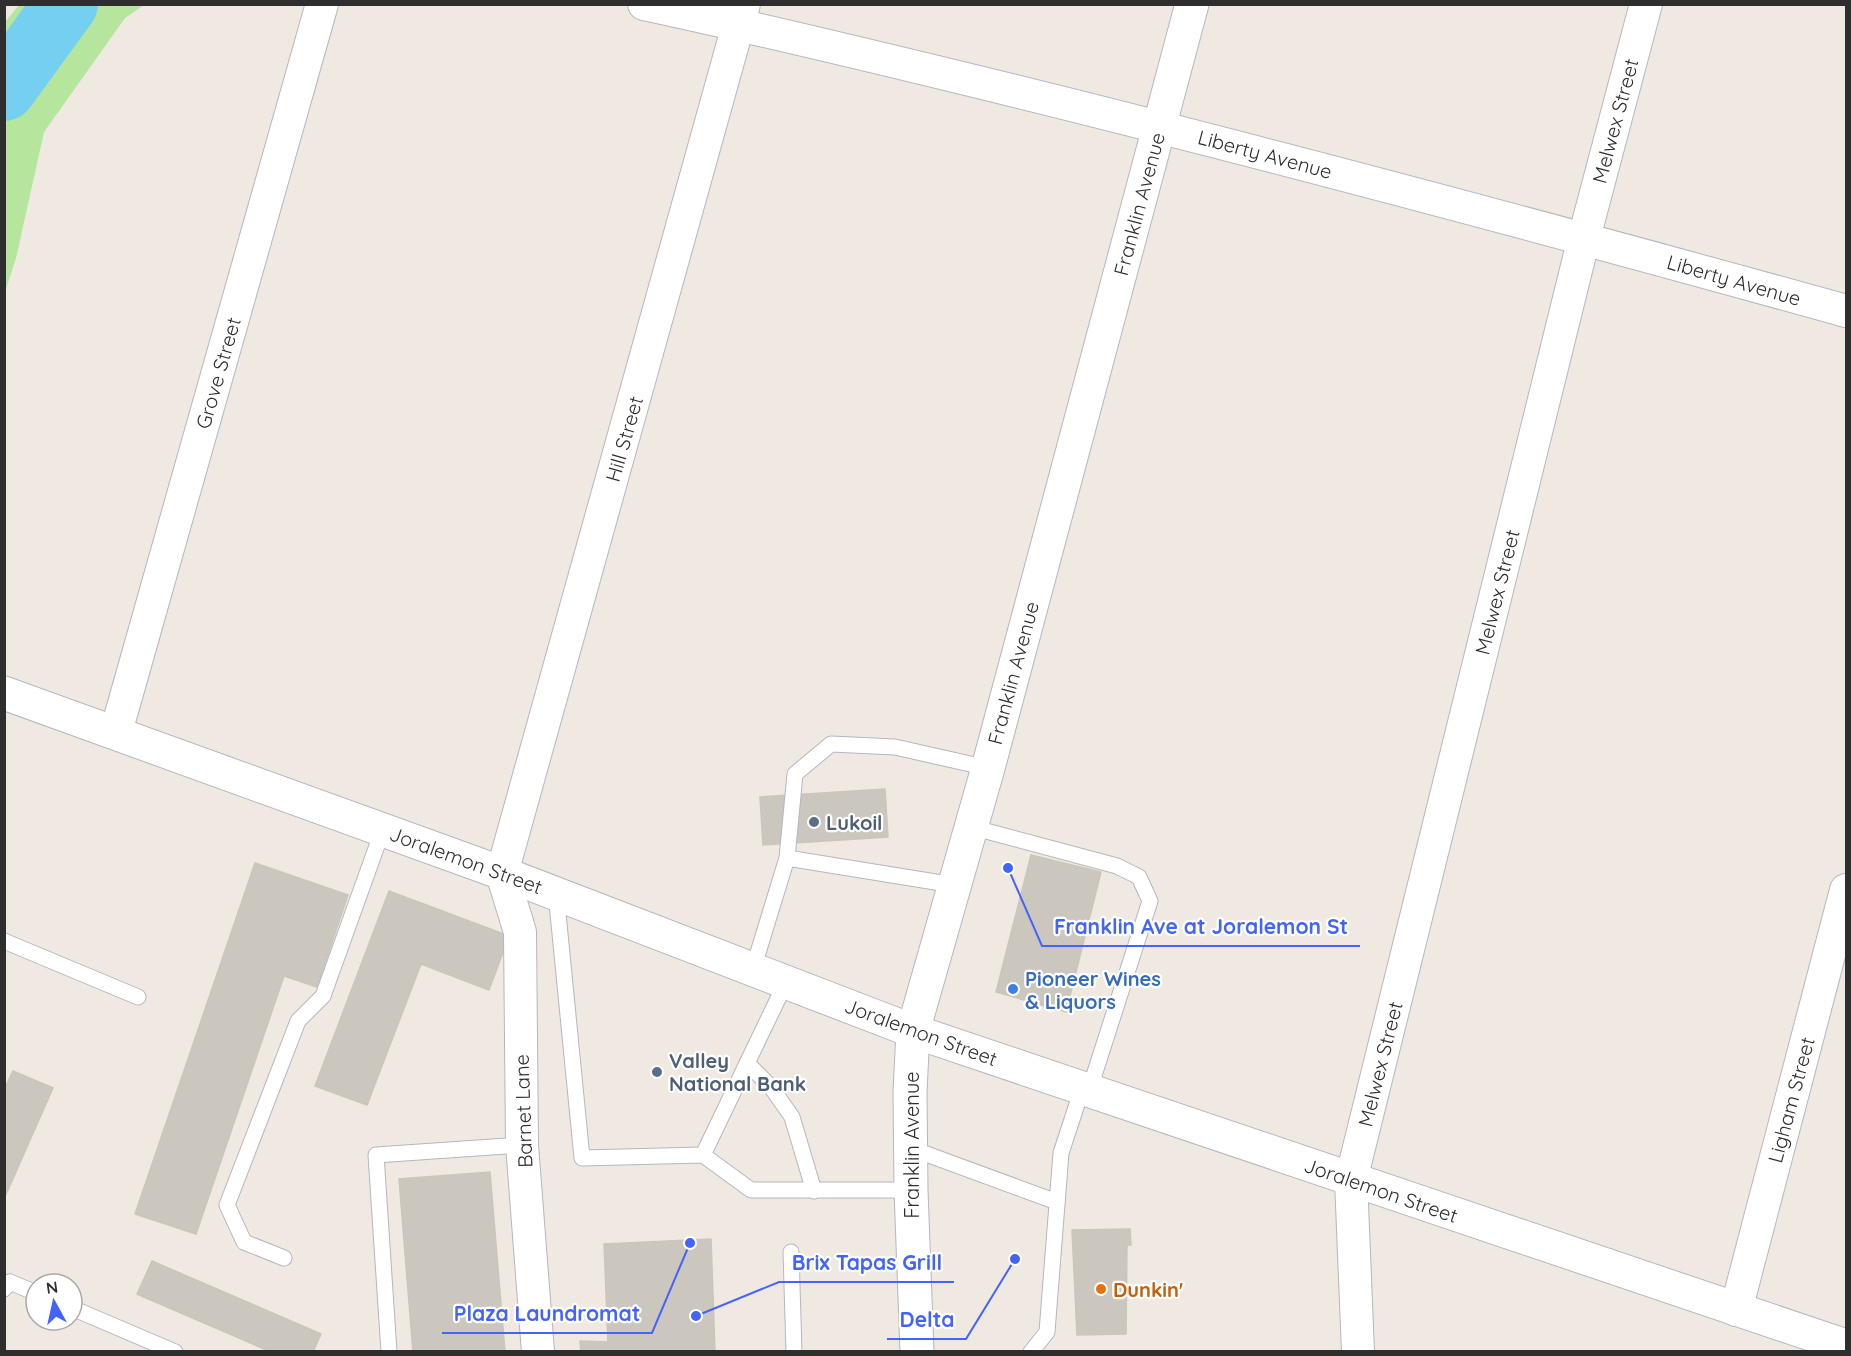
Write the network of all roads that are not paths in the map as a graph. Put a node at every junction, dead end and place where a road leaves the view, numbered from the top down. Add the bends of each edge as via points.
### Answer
1 (644, 4) edge
2 (1192, 4) edge
3 (1646, 4) edge
4 (321, 10) edge
5 (742, 15) edge
6 (1160, 126) junction
7 (1584, 238) junction
8 (1846, 311) edge
9 (4, 693) edge
10 (116, 732) junction
11 (988, 768) junction
12 (971, 827) junction
13 (383, 829) junction
14 (787, 858) junction
15 (502, 873) junction
16 (954, 885) junction
17 (1846, 890) edge
18 (556, 893) junction
19 (4, 941) edge
20 (753, 969) junction
21 (786, 982) junction
22 (138, 997) dead end
23 (913, 1031) junction
24 (747, 1063) junction
25 (1085, 1090) junction
26 (522, 1145) junction
27 (910, 1148) junction
28 (703, 1155) junction
29 (1351, 1180) junction
30 (911, 1190) junction
31 (814, 1191) junction
32 (1057, 1202) junction
33 (791, 1252) dead end
34 (284, 1258) dead end
35 (24, 1288) edge
36 (4, 1289) edge
37 (1736, 1310) junction
38 (84, 1313) edge
39 (1811, 1343) edge
40 (1846, 1346) edge
41 (175, 1352) edge
42 (388, 1352) edge
43 (538, 1352) edge
44 (794, 1352) edge
45 (917, 1352) edge
46 (1031, 1352) edge
47 (1358, 1352) edge

1 - 5 street, Liberty Avenue
2 - 6 street, Franklin Avenue
3 - 7 street, Melwex Street
4 - 10 street, Grove Street
5 - 6 street, Liberty Avenue
5 - 15 street, Hill Street
6 - 7 street, Liberty Avenue
6 - 11 street, Franklin Avenue
7 - 8 street, Liberty Avenue
7 - 29 street, Melwex Street
9 - 10 street, Joralemon Street
10 - 13 street, Joralemon Street
11 - 12 street, Franklin Avenue
11 - 14 lane via 895,747 831,744 795,774
12 - 16 street, Franklin Avenue
12 - 25 lane via 1117,866 1139,877 1150,901
13 - 15 street, Joralemon Street
13 - 34 lane via 323,996 298,1021 227,1205 244,1242
14 - 16 lane
14 - 20 lane
15 - 18 street, Joralemon Street
15 - 26 street, Barnet Lane via 520,932
16 - 23 street, Franklin Avenue
17 - 37 street, Ligham Street
18 - 20 street, Joralemon Street
18 - 28 lane via 582,1158
19 - 22 lane
20 - 21 street, Joralemon Street
21 - 23 street, Joralemon Street
21 - 24 lane
23 - 25 street, Joralemon Street
23 - 27 street, Franklin Avenue
24 - 28 lane
24 - 31 lane via 771,1087 792,1117
25 - 29 street, Joralemon Street
25 - 32 lane via 1061,1153
26 - 42 lane via 376,1155
26 - 43 street, Barnet Lane
27 - 30 street, Franklin Avenue
27 - 32 lane
28 - 31 lane via 751,1190
29 - 37 street, Joralemon Street
29 - 47 street, Melwex Street
30 - 31 lane
30 - 45 street, Franklin Avenue
32 - 46 lane via 1047,1332
33 - 44 lane
35 - 36 lane via 10,1282
37 - 39 street, Joralemon Street
38 - 41 lane
39 - 40 street, Joralemon Street

